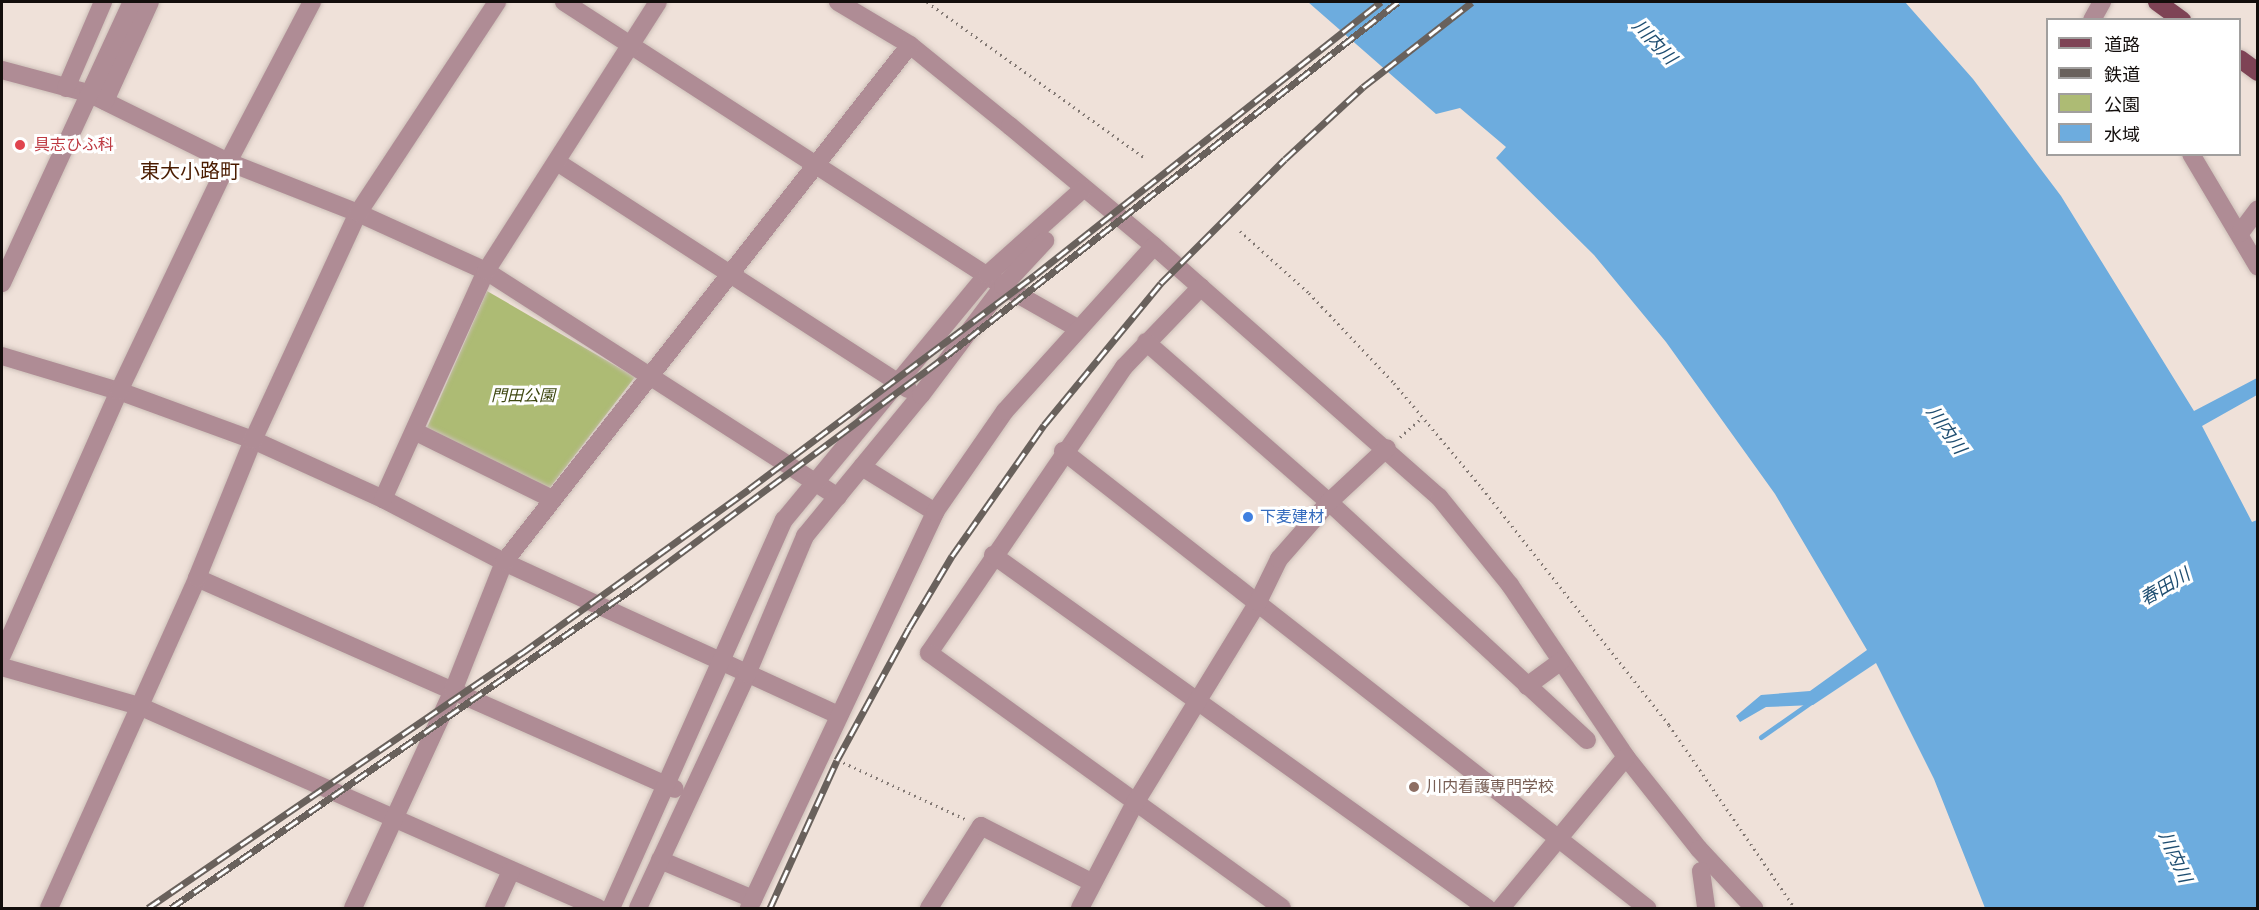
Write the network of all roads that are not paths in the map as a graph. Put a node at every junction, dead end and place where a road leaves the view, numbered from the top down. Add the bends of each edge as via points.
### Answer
1 (103, 2) edge
2 (132, 2) edge
3 (150, 2) edge
4 (312, 2) edge
5 (497, 2) edge
6 (564, 2) edge
7 (658, 2) edge
8 (838, 2) edge
9 (2102, 2) edge
10 (2157, 2) edge
11 (2093, 18) edge
12 (2179, 18) edge
13 (631, 44) junction
14 (910, 45) junction
15 (2241, 61) edge
16 (2, 70) edge
17 (2258, 72) edge
18 (66, 88) junction
19 (88, 93) junction
20 (105, 101) junction
21 (2192, 156) edge
22 (228, 162) junction
23 (557, 162) junction
24 (813, 164) junction
25 (1083, 189) junction
26 (2258, 209) edge
27 (358, 213) junction
28 (2240, 233) junction
29 (1154, 246) junction
30 (2258, 267) edge
31 (486, 271) junction
32 (729, 274) junction
33 (987, 275) junction
34 (2, 283) edge
35 (1003, 286) junction
36 (1201, 287) junction
37 (1079, 329) junction
38 (1146, 342) junction
39 (2, 356) edge
40 (649, 374) junction
41 (898, 383) junction
42 (119, 391) junction
43 (921, 395) junction
44 (416, 432) junction
45 (253, 440) junction
46 (1387, 448) junction
47 (1063, 451) junction
48 (862, 467) junction
49 (814, 484) junction
50 (838, 497) junction
51 (383, 499) junction
52 (552, 500) junction
53 (1329, 502) junction
54 (934, 512) junction
55 (993, 555) junction
56 (504, 562) junction
57 (197, 578) junction
58 (1258, 603) junction
59 (2, 655) edge
60 (1561, 661) junction
61 (720, 662) junction
62 (2, 667) edge
63 (747, 674) junction
64 (1527, 686) junction
65 (453, 691) junction
66 (1197, 700) junction
67 (139, 706) junction
68 (838, 715) junction
69 (1587, 740) dead end
70 (1626, 757) junction
71 (667, 786) junction
72 (690, 795) junction
73 (1135, 803) junction
74 (393, 819) junction
75 (1558, 837) junction
76 (660, 860) junction
77 (511, 871) junction
78 (1701, 871) dead end
79 (1091, 882) junction
80 (751, 904) edge
81 (49, 909) edge
82 (353, 909) edge
83 (494, 909) edge
84 (598, 909) edge
85 (611, 909) edge
86 (638, 909) edge
87 (929, 909) edge
88 (1080, 909) edge
89 (1282, 909) edge
90 (1487, 909) edge
91 (1501, 909) edge
92 (1647, 909) edge
93 (1706, 909) edge
94 (1754, 909) edge

1 - 18 street
2 - 19 street
3 - 20 street
4 - 22 street
5 - 27 street
6 - 13 street
7 - 13 street
8 - 14 street
9 - 11 street
10 - 12 main road
13 - 23 street
13 - 24 street
14 - 24 street
14 - 25 street
15 - 17 main road
16 - 18 street
18 - 19 street
19 - 20 street
19 - 34 street
20 - 22 street
21 - 28 street
22 - 27 street
22 - 42 street
23 - 31 street
23 - 32 street
24 - 32 street
24 - 33 street
25 - 29 street
25 - 33 street
25 - 35 street via 1068,216
26 - 28 street
27 - 31 street
27 - 45 street
28 - 30 street
29 - 36 street
29 - 37 street
31 - 40 street
31 - 44 street
32 - 40 street
32 - 41 street
33 - 35 street
33 - 41 street
35 - 37 street
35 - 43 street
36 - 38 street
36 - 46 street
37 - 54 street via 1005,411
38 - 47 street
38 - 53 street
39 - 42 street
40 - 49 street
40 - 52 street
41 - 43 street
41 - 49 street
42 - 45 street
42 - 59 street
43 - 48 street
44 - 51 street
44 - 52 street
45 - 51 street
45 - 57 street
46 - 53 street
46 - 60 street via 1476,539
47 - 55 street via 1058,466
47 - 58 street
48 - 50 street
48 - 54 street
49 - 50 street
49 - 61 street via 784,520
50 - 63 street via 805,536
51 - 56 street
52 - 56 street
53 - 58 street via 1279,559
53 - 64 street
54 - 68 street
55 - 66 street
55 - 73 street via 929,653
56 - 61 street
56 - 65 street
57 - 65 street
57 - 67 street
58 - 66 street
58 - 75 street
60 - 64 street
60 - 70 street
61 - 63 street
61 - 71 street
62 - 67 street
63 - 68 street
63 - 72 street
64 - 69 street
65 - 71 street
65 - 74 street
66 - 73 street
66 - 90 street
67 - 74 street
67 - 81 street
68 - 80 street
70 - 75 street
70 - 94 street via 1699,849
71 - 72 street
71 - 85 street
72 - 76 street
73 - 79 street
73 - 89 street
74 - 77 street
74 - 82 street
75 - 91 street
75 - 92 street
76 - 80 street
76 - 86 street
77 - 83 street
77 - 84 street
78 - 93 street
79 - 87 street via 981,826
79 - 88 street

